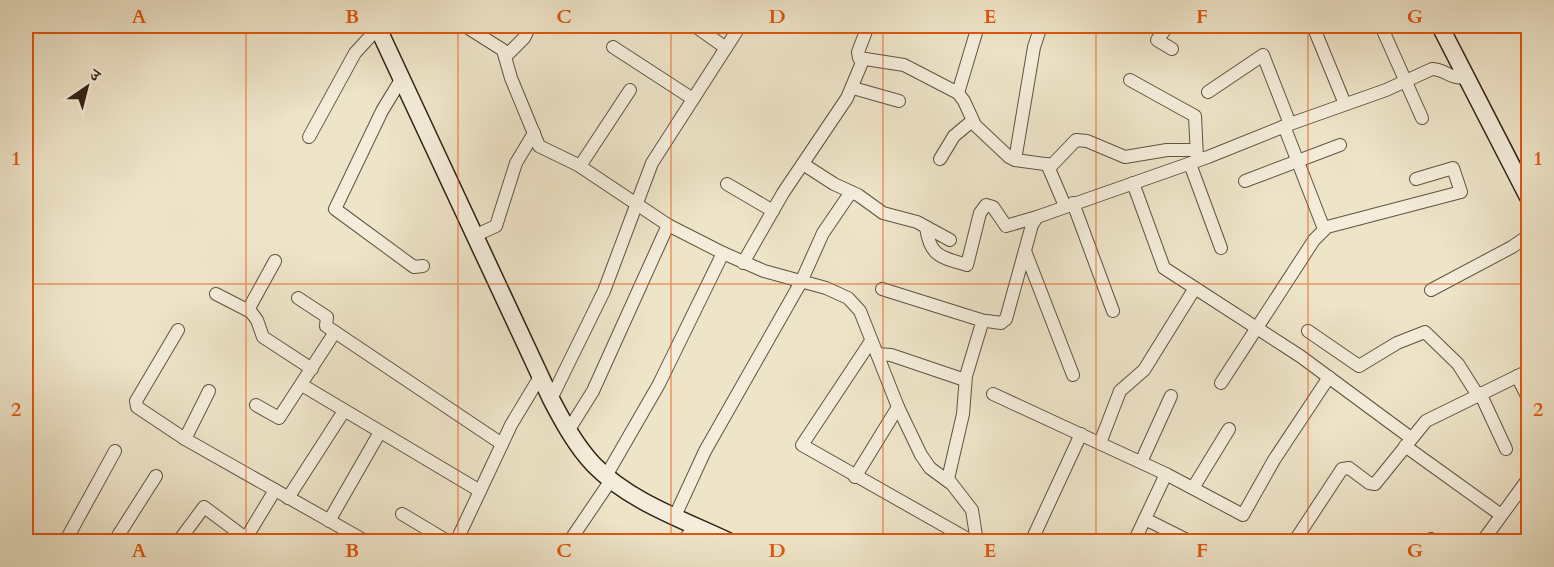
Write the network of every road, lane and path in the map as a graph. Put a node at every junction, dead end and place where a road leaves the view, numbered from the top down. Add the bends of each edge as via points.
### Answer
1 (465, 26) edge
2 (530, 26) edge
3 (695, 26) edge
4 (740, 26) edge
5 (868, 26) edge
6 (978, 26) edge
7 (1041, 26) edge
8 (1168, 26) edge
9 (1313, 26) edge
10 (1381, 26) edge
11 (1440, 26) edge
12 (377, 27) edge
13 (613, 47) dead end
14 (726, 48) junction
15 (1172, 49) dead end
16 (505, 57) junction
17 (863, 60) junction
18 (1401, 74) junction
19 (1465, 76) junction
20 (402, 78) junction
21 (1130, 81) dead end
22 (853, 88) junction
23 (630, 90) dead end
24 (1208, 92) dead end
25 (958, 93) junction
26 (693, 99) junction
27 (1343, 99) junction
28 (898, 101) dead end
29 (1422, 118) dead end
30 (972, 121) junction
31 (1287, 125) junction
32 (534, 133) junction
33 (309, 137) dead end
34 (1340, 144) dead end
35 (1195, 156) junction
36 (940, 159) dead end
37 (1015, 160) junction
38 (1297, 160) junction
39 (803, 164) junction
40 (1047, 165) junction
41 (580, 166) junction
42 (1416, 179) dead end
43 (1245, 181) dead end
44 (1133, 183) junction
45 (727, 184) dead end
46 (851, 192) junction
47 (1528, 197) edge
48 (635, 204) junction
49 (1069, 205) junction
50 (773, 211) junction
51 (1037, 217) junction
52 (668, 225) junction
53 (926, 228) junction
54 (1324, 229) junction
55 (474, 236) junction
56 (1528, 236) edge
57 (950, 240) dead end
58 (1221, 248) dead end
59 (1025, 251) junction
60 (723, 253) junction
61 (275, 261) dead end
62 (743, 263) junction
63 (423, 266) dead end
64 (801, 282) junction
65 (1195, 288) junction
66 (882, 289) dead end
67 (1431, 290) dead end
68 (216, 294) dead end
69 (298, 298) dead end
70 (248, 310) junction
71 (1113, 311) dead end
72 (984, 321) junction
73 (1256, 328) junction
74 (178, 330) dead end
75 (1308, 331) dead end
76 (335, 333) junction
77 (871, 341) junction
78 (877, 354) junction
79 (312, 369) junction
80 (1523, 374) edge
81 (1073, 375) dead end
82 (1329, 377) junction
83 (538, 380) junction
84 (965, 380) junction
85 (1221, 383) dead end
86 (302, 385) junction
87 (209, 391) dead end
88 (993, 394) dead end
89 (1479, 394) junction
90 (1172, 396) dead end
91 (1528, 398) edge
92 (551, 399) junction
93 (256, 405) dead end
94 (898, 406) junction
95 (344, 411) junction
96 (1228, 429) dead end
97 (568, 430) junction
98 (380, 432) junction
99 (1082, 434) junction
100 (185, 439) junction
101 (1408, 442) junction
102 (1100, 443) junction
103 (502, 444) junction
104 (1506, 449) dead end
105 (115, 451) dead end
106 (1141, 462) junction
107 (1166, 474) junction
108 (156, 476) dead end
109 (855, 477) junction
110 (1528, 479) edge
111 (949, 482) junction
112 (608, 483) junction
113 (1193, 488) junction
114 (275, 490) junction
115 (480, 491) junction
116 (288, 498) junction
117 (402, 514) dead end
118 (1501, 515) junction
119 (675, 516) junction
120 (1145, 519) junction
121 (329, 521) junction
122 (690, 532) edge
123 (249, 540) edge
124 (1297, 540) edge
125 (65, 542) edge
126 (114, 542) edge
127 (178, 542) edge
128 (367, 542) edge
129 (448, 542) edge
130 (456, 542) edge
131 (569, 542) edge
132 (730, 542) edge
133 (975, 542) edge
134 (1031, 542) edge
135 (1134, 542) edge
136 (1191, 542) edge
137 (1482, 542) edge

1 - 16 street via 501,47
2 - 16 street
3 - 14 street
4 - 14 street
5 - 17 street via 858,52
6 - 25 street
7 - 37 street
8 - 15 street via 1158,42
9 - 27 street
10 - 18 street
11 - 19 street
12 - 20 street
12 - 33 street via 355,53
13 - 26 street
14 - 26 street
16 - 32 street
17 - 22 street
17 - 25 street via 904,65
18 - 19 street via 1436,69 1452,78
18 - 27 street
18 - 29 street
19 - 47 street
20 - 55 street
20 - 63 street via 334,209 414,267
21 - 35 street via 1195,116
22 - 28 street
22 - 39 street
23 - 41 street
24 - 31 street via 1261,55 1265,57
25 - 30 street
26 - 48 street via 652,162
27 - 31 street
30 - 36 street via 954,136
30 - 37 street
31 - 35 street
31 - 38 street
32 - 41 street via 539,146
32 - 55 street via 516,163 496,226
34 - 38 street
35 - 40 street via 1167,150 1125,157 1076,140 1052,165
35 - 44 street
35 - 58 street
37 - 40 street
38 - 43 street
38 - 54 street
39 - 46 street
39 - 50 street
40 - 49 street
41 - 48 street
42 - 54 street via 1453,168 1461,192
44 - 49 street
44 - 65 street via 1162,264
45 - 50 street
46 - 53 street via 888,216 912,220
46 - 64 street via 823,233
48 - 52 street
48 - 92 street via 604,291
49 - 51 street
49 - 71 street
50 - 62 street
51 - 53 street via 1006,226 991,206 983,207 967,265 935,253 929,246
51 - 59 street
52 - 60 street
52 - 97 street via 597,384
53 - 57 street
54 - 73 street
55 - 83 street
56 - 67 street
59 - 72 street via 1006,319 1001,323
59 - 81 street
60 - 62 street
60 - 112 street
61 - 70 street
62 - 64 street
64 - 77 street via 826,288 855,304
64 - 119 street via 705,451
65 - 73 street
65 - 102 street via 1144,370 1120,391
66 - 72 street
68 - 70 street
69 - 76 street via 327,317 325,325
70 - 79 street via 257,320 263,337
72 - 84 street
73 - 82 street
73 - 85 street
74 - 100 street via 136,404
75 - 89 street via 1359,366 1425,332 1458,364
76 - 79 street
76 - 103 street
77 - 78 street
77 - 109 street via 802,443
78 - 84 street via 891,355
78 - 94 street
79 - 86 street
80 - 89 street
80 - 91 street
82 - 101 street
82 - 113 street via 1274,460 1245,514
83 - 92 street
83 - 103 street
84 - 111 street via 963,414 948,471
86 - 93 street via 279,418
86 - 95 street
87 - 100 street
88 - 99 street
89 - 101 street via 1426,421
89 - 104 street
90 - 106 street
92 - 97 street
94 - 109 street
94 - 111 street via 926,463
95 - 98 street
95 - 116 street
96 - 113 street
97 - 112 street
98 - 115 street
98 - 121 street
99 - 102 street
99 - 134 street
100 - 114 street
101 - 118 street
101 - 124 street via 1375,484 1349,468 1342,469
102 - 106 street
103 - 115 street
105 - 125 street
106 - 107 street
107 - 113 street
107 - 120 street
108 - 126 street
109 - 133 street
110 - 118 street
111 - 133 street via 972,510
112 - 119 street
112 - 131 street
114 - 116 street
114 - 123 street
115 - 130 street
116 - 121 street
117 - 129 street
118 - 137 street
119 - 122 street
120 - 135 street
120 - 136 street
121 - 128 street
122 - 132 street
123 - 127 street via 204,507

